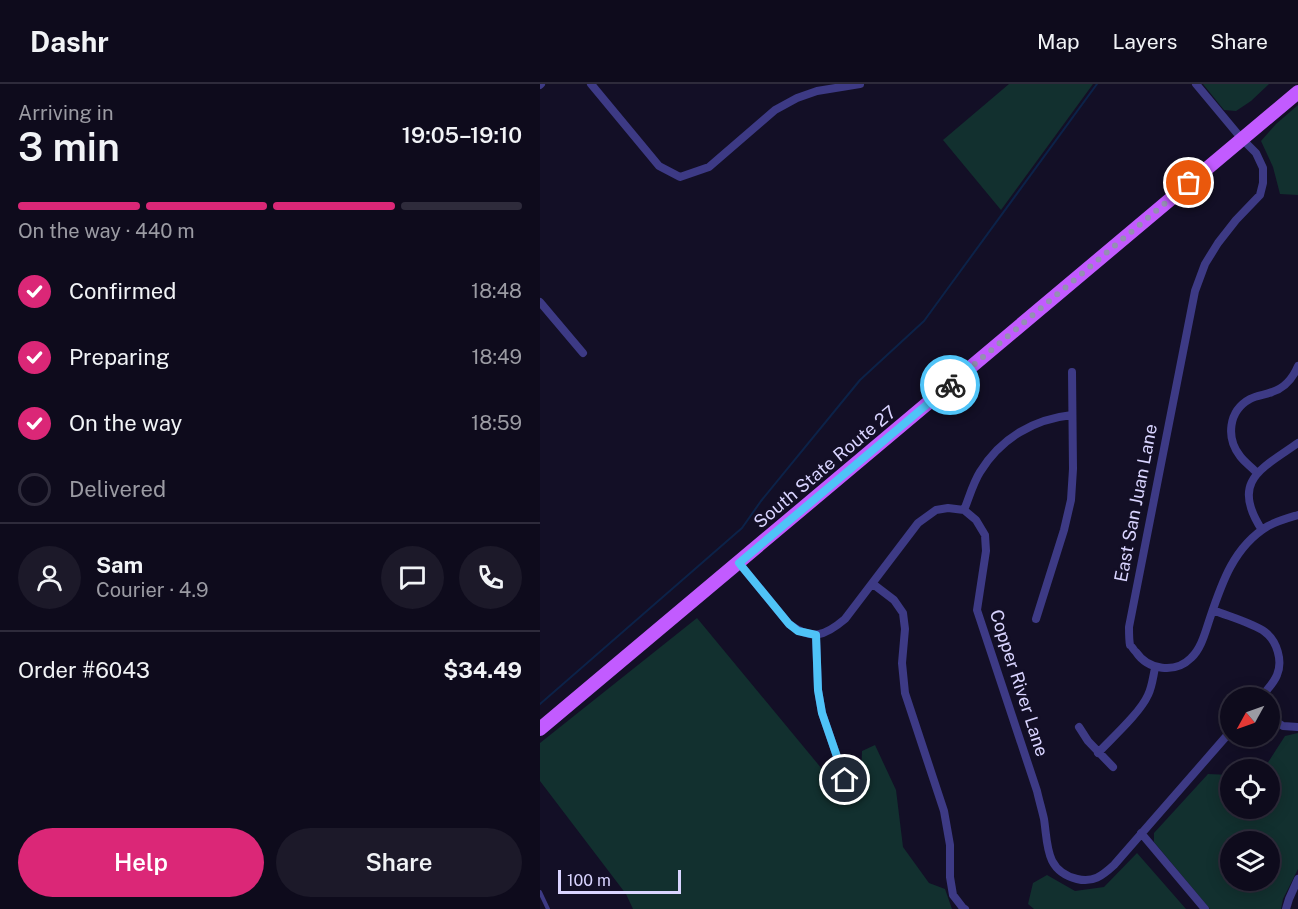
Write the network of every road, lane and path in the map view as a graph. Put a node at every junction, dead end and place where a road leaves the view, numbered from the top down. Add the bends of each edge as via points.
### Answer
1 (591, 84) edge
2 (860, 84) edge
3 (1196, 84) edge
4 (1298, 92) edge
5 (1241, 138) junction
6 (540, 302) edge
7 (583, 353) dead end
8 (1298, 366) edge
9 (1072, 372) dead end
10 (1072, 415) junction
11 (1298, 443) edge
12 (1257, 472) junction
13 (963, 510) junction
14 (1298, 515) edge
15 (1262, 530) junction
16 (739, 563) junction
17 (873, 584) junction
18 (1213, 610) junction
19 (1036, 619) dead end
20 (816, 635) junction
21 (1155, 668) junction
22 (1269, 687) edge
23 (1280, 724) edge
24 (1079, 727) dead end
25 (1298, 727) edge
26 (540, 729) edge
27 (1220, 743) edge
28 (1098, 753) junction
29 (1113, 767) dead end
30 (845, 780) dead end
31 (1141, 833) junction
32 (1298, 879) edge
33 (540, 892) edge
34 (548, 909) edge
35 (965, 909) edge
36 (1205, 909) edge
37 (1286, 909) edge

1 - 2 street via 659,166 680,177 709,167 775,110 797,98
3 - 5 street, East San Juan Lane
4 - 5 main road, South State Route 27
5 - 16 main road, South State Route 27
5 - 21 street, East San Juan Lane via 1256,153 1263,168 1263,183 1260,195 1218,243 1195,291 1129,627 1130,645 1140,659
6 - 7 street
8 - 12 street via 1283,388 1247,400 1236,411 1230,426 1232,442 1240,457
9 - 10 street
10 - 13 street via 1026,428 1001,446 980,472
10 - 19 street via 1071,500
11 - 12 street
12 - 15 street via 1250,486 1249,501
13 - 17 street via 936,510 918,523
13 - 31 street, Copper River Lane via 976,520 985,535 976,610 1037,791 1047,850 1055,867 1068,877 1085,881 1103,876
14 - 15 street
15 - 18 street via 1238,553
16 - 20 street via 789,624 798,631
16 - 26 main road, South State Route 27
17 - 20 street via 845,619 831,631
17 - 35 street via 894,600 903,613 905,693 944,811 953,895
18 - 21 street via 1192,658 1179,666
18 - 22 street via 1255,626 1275,643 1280,659 1278,674
20 - 30 street via 822,713
21 - 28 street via 1151,687 1139,709
23 - 25 street
24 - 28 street
27 - 31 street, Copper River Lane
28 - 29 street
31 - 36 street
32 - 37 street
33 - 34 lane

